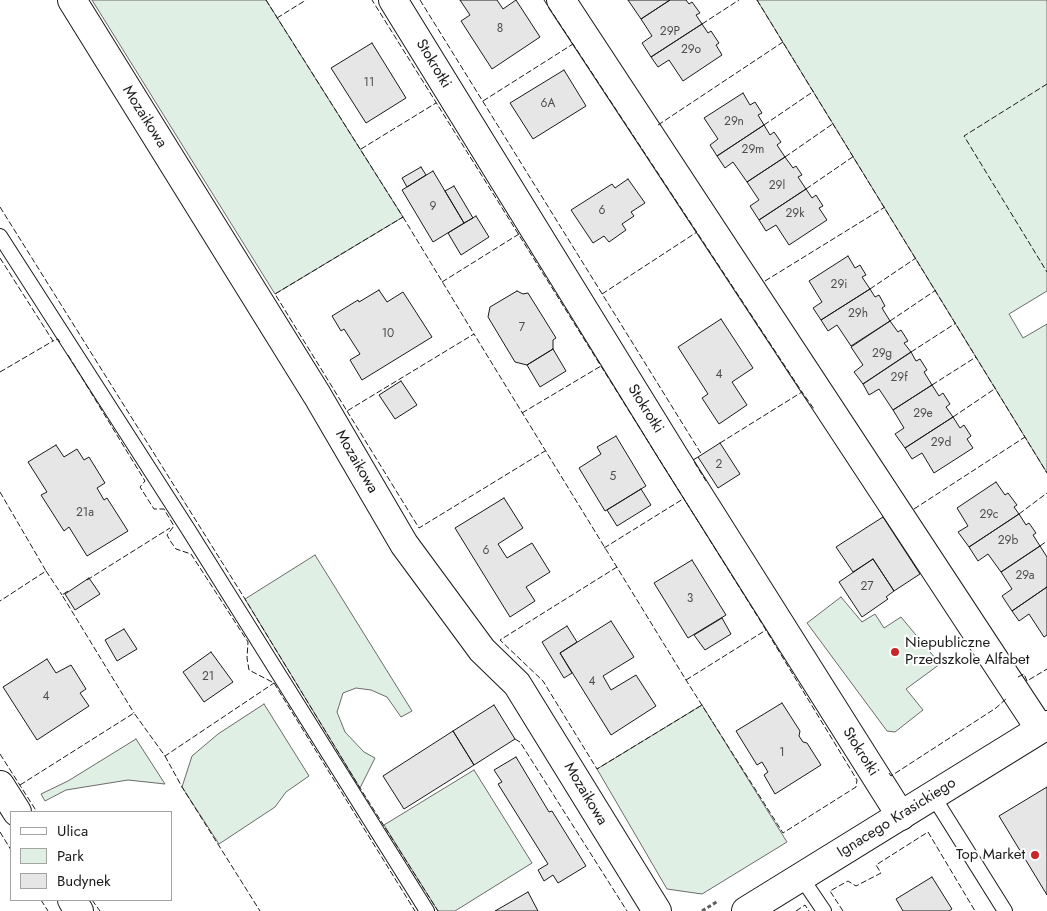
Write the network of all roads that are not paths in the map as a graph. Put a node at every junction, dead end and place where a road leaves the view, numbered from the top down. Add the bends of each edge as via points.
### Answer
1 (72, 0) edge
2 (393, 0) edge
3 (561, 0) edge
4 (0, 236) edge
5 (1043, 727) edge
6 (0, 786) edge
7 (933, 796) junction
8 (16, 811) edge
9 (901, 816) junction
10 (801, 877) junction
11 (427, 911) edge
12 (657, 911) edge
13 (746, 911) edge
14 (824, 911) edge
15 (1005, 911) edge

1 - 12 street, Mozaikowa via 317,395 404,544 482,650 517,684
2 - 9 street, Stokrotki
3 - 5 street
4 - 11 lane
5 - 7 street, Ignacego Krasickiego
6 - 8 street
7 - 9 street, Ignacego Krasickiego
7 - 15 lane
9 - 10 street, Ignacego Krasickiego
10 - 13 street, Ignacego Krasickiego
10 - 14 lane

